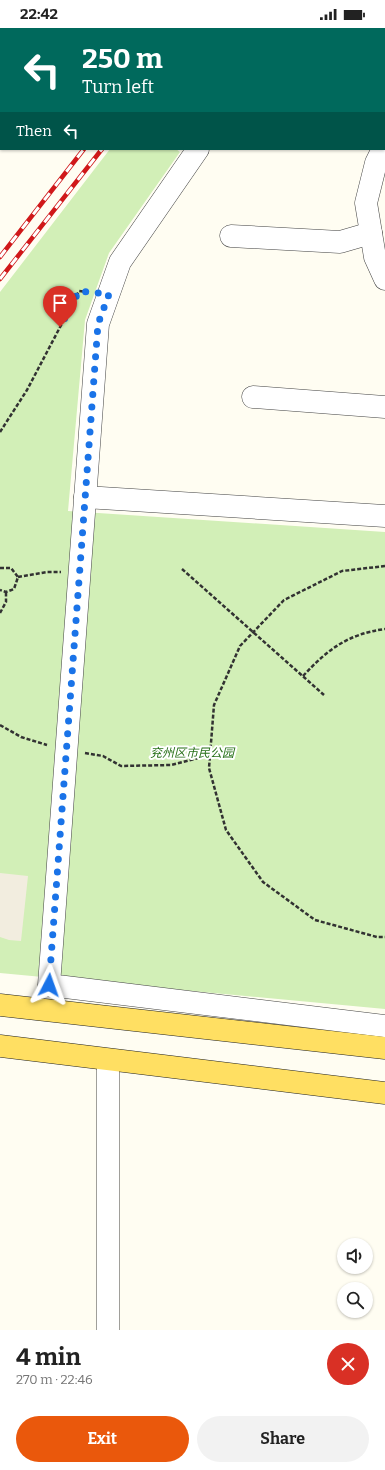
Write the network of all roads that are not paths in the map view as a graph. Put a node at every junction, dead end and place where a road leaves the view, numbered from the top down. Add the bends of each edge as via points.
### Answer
1 (197, 150) edge
2 (382, 150) edge
3 (371, 233) junction
4 (231, 236) dead end
5 (385, 279) edge
6 (253, 397) dead end
7 (385, 407) edge
8 (86, 497) junction
9 (385, 516) edge
10 (0, 1005) edge
11 (385, 1026) edge
12 (0, 1046) edge
13 (385, 1048) edge
14 (108, 1060) junction
15 (385, 1093) edge
16 (108, 1330) edge

1 - 8 street via 120,262 98,324
2 - 3 street via 376,163 366,203
3 - 4 street via 340,242
3 - 5 street via 375,257
6 - 7 street
8 - 9 street
8 - 11 street via 49,985
10 - 13 main road
12 - 14 main road
14 - 15 main road
14 - 16 street

